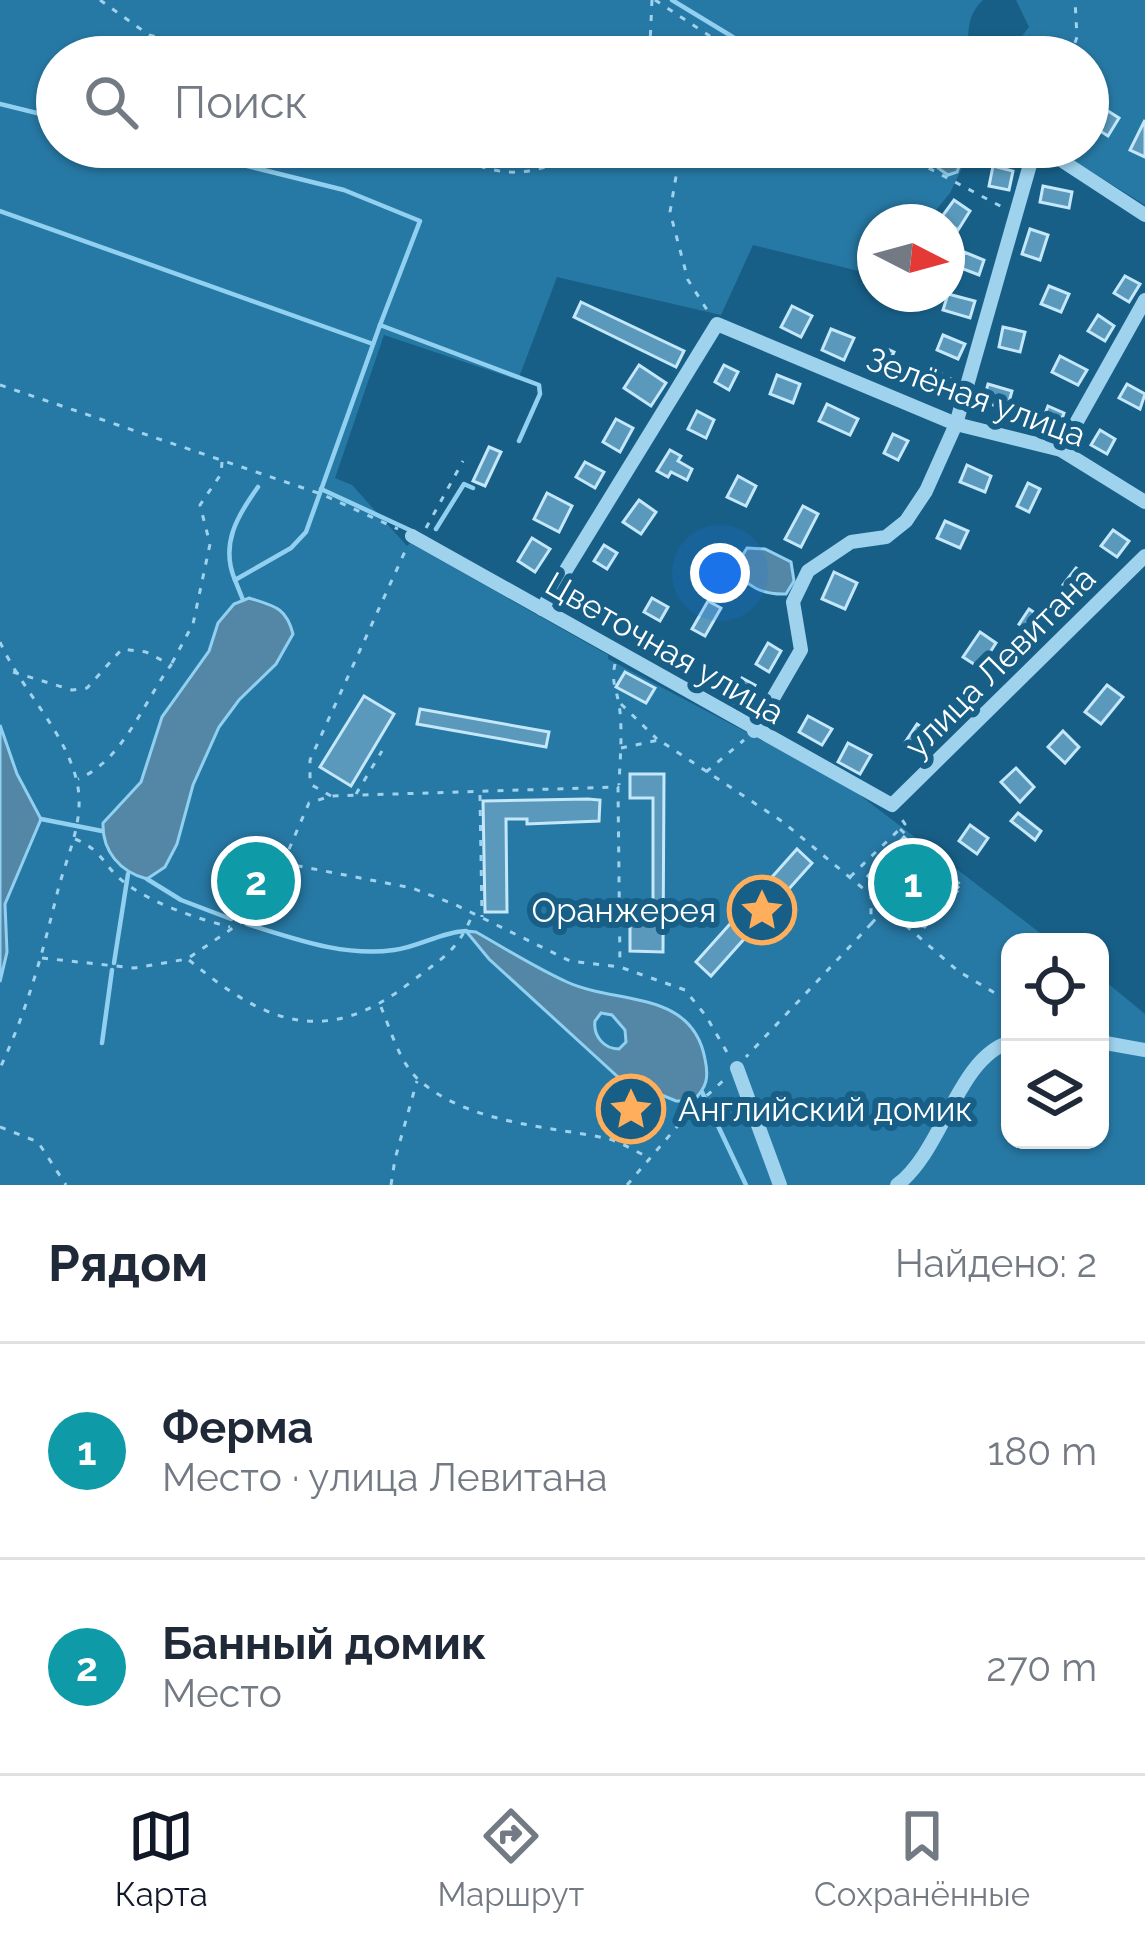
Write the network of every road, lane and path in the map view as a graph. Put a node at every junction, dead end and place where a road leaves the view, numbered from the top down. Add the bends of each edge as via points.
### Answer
1 (100, 0) edge
2 (654, 0) edge
3 (1075, 0) edge
4 (153, 36) edge
5 (651, 36) edge
6 (710, 36) edge
7 (1077, 36) edge
8 (493, 168) edge
9 (552, 168) edge
10 (677, 168) edge
11 (929, 168) edge
12 (1031, 168) edge
13 (1071, 168) edge
14 (1016, 215) junction
15 (1145, 215) edge
16 (1145, 300) edge
17 (717, 324) junction
18 (0, 385) edge
19 (956, 424) junction
20 (1061, 449) junction
21 (464, 461) dead end
22 (222, 462) junction
23 (1145, 502) edge
24 (416, 538) junction
25 (1145, 556) edge
26 (542, 609) junction
27 (0, 642) edge
28 (617, 652) junction
29 (172, 664) junction
30 (14, 673) junction
31 (619, 702) junction
32 (753, 732) junction
33 (659, 740) junction
34 (621, 748) junction
35 (382, 751) dead end
36 (706, 772) junction
37 (76, 779) junction
38 (619, 787) junction
39 (480, 793) junction
40 (331, 796) junction
41 (355, 796) junction
42 (892, 805) junction
43 (900, 829) junction
44 (73, 839) junction
45 (283, 863) junction
46 (899, 870) dead end
47 (850, 878) junction
48 (905, 887) junction
49 (871, 895) junction
50 (922, 897) dead end
51 (887, 906) junction
52 (473, 914) junction
53 (482, 918) junction
54 (871, 924) junction
55 (232, 927) junction
56 (918, 934) junction
57 (42, 958) junction
58 (187, 959) junction
59 (620, 968) junction
60 (1001, 997) edge
61 (380, 1006) junction
62 (1109, 1044) edge
63 (1001, 1047) edge
64 (1145, 1050) edge
65 (0, 1068) edge
66 (737, 1068) junction
67 (418, 1079) junction
68 (0, 1126) edge
69 (649, 1157) junction
70 (66, 1185) edge
71 (392, 1185) edge
72 (627, 1185) edge
73 (780, 1185) edge
74 (897, 1185) edge

1 - 4 path
2 - 5 path
2 - 6 path
3 - 7 path
8 - 9 path
10 - 17 path via 670,212 688,280
11 - 14 path
12 - 14 street
13 - 15 street
14 - 19 street
16 - 20 street
17 - 19 street, Зелёная улица
17 - 26 street
18 - 22 path
19 - 20 street, Зелёная улица
19 - 32 street via 906,521 886,537 832,551 808,571 793,602 801,650
20 - 23 street, Зелёная улица
21 - 24 path
22 - 24 path
22 - 29 path via 200,505 210,544 193,624
24 - 26 street, Цветочная улица
24 - 40 path via 310,760 310,784
25 - 42 street, улица Левитана
26 - 28 street, Цветочная улица
27 - 30 path
28 - 31 path via 611,681
28 - 32 street, Цветочная улица
29 - 30 path via 122,649 87,688 72,690
29 - 37 path via 112,754
30 - 37 path
31 - 33 path
31 - 34 path
32 - 36 path
32 - 42 street, Цветочная улица
33 - 34 path
33 - 36 path
34 - 38 path
35 - 41 path
36 - 47 path
37 - 44 path
38 - 39 path
38 - 59 path
39 - 41 path
39 - 53 path
40 - 41 path
40 - 45 path via 309,803
42 - 43 path via 905,824
43 - 47 path
43 - 56 path via 962,886
44 - 55 path via 154,900
44 - 57 path
45 - 52 path via 412,888
45 - 55 path via 258,911
46 - 48 path
47 - 49 path
48 - 50 path
48 - 51 path
49 - 51 path
49 - 54 path
51 - 54 path
51 - 56 path
52 - 53 path
52 - 61 path via 458,947
53 - 59 path via 569,961
54 - 66 path
55 - 58 path
56 - 60 path
57 - 58 path via 134,968
57 - 65 path
58 - 61 path via 259,1010 292,1022 314,1025
59 - 66 path via 685,990
61 - 67 path
62 - 64 street
63 - 74 street via 980,1060
66 - 69 path
66 - 73 street
67 - 69 path via 483,1113 607,1138
67 - 71 path
68 - 70 path via 38,1142
69 - 72 path

